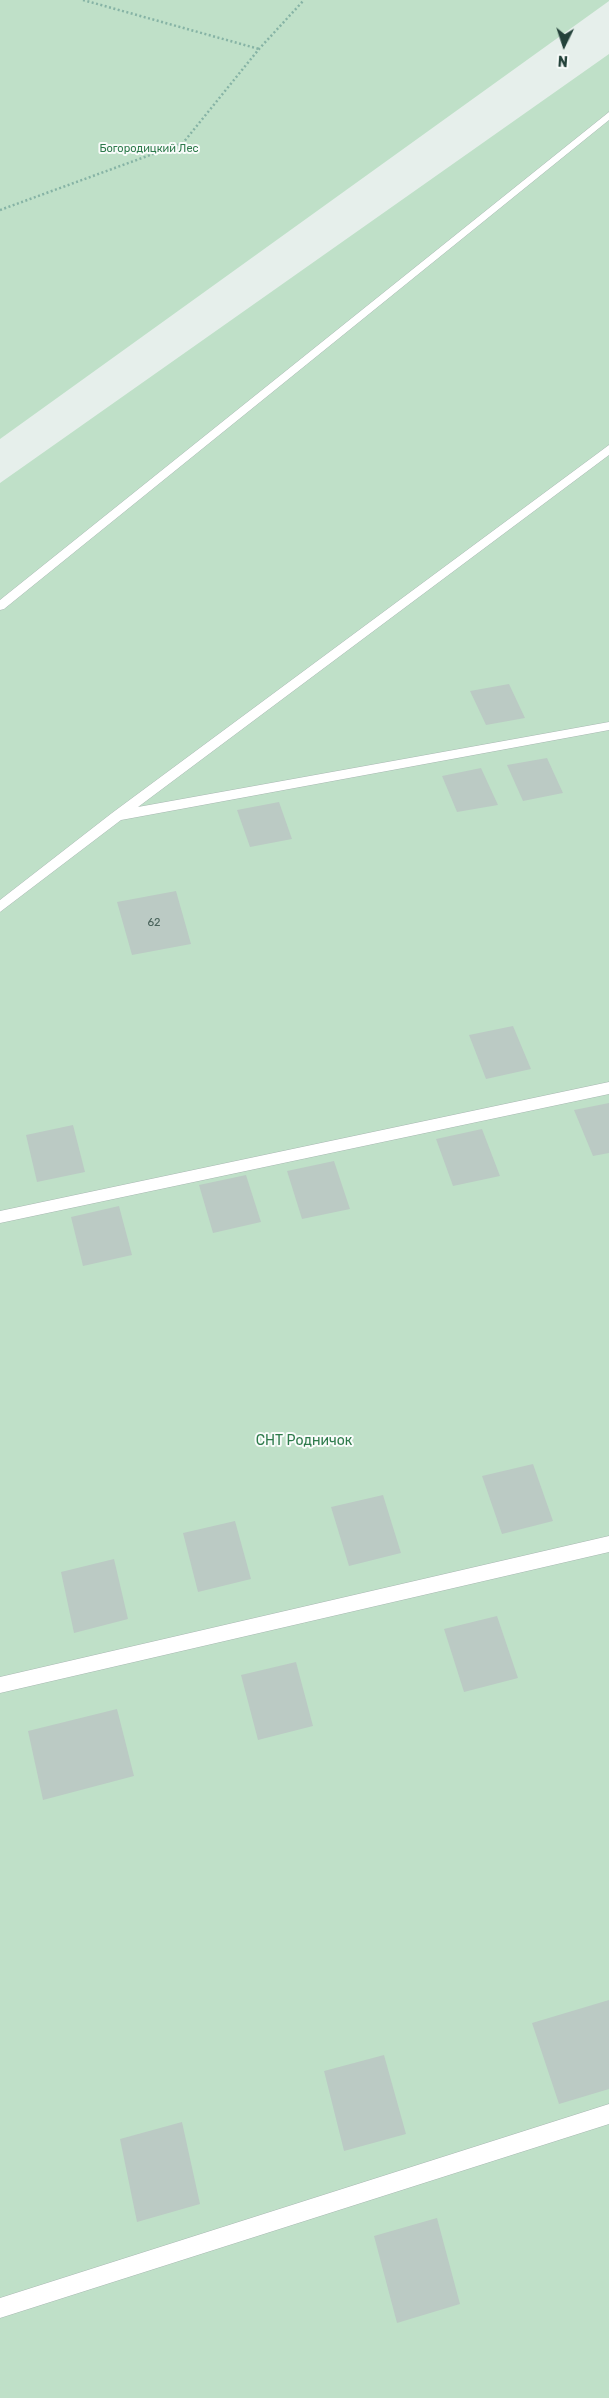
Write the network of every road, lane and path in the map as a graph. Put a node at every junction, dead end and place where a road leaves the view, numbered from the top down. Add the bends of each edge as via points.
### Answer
1 (83, 0) edge
2 (304, 0) edge
3 (259, 49) junction
4 (609, 114) edge
5 (0, 210) edge
6 (609, 449) edge
7 (0, 606) edge
8 (609, 726) edge
9 (117, 816) junction
10 (0, 907) edge
11 (609, 1088) edge
12 (0, 1217) edge
13 (609, 1544) edge
14 (0, 1685) edge
15 (609, 2114) edge
16 (0, 2308) edge

1 - 3 path
2 - 3 path
3 - 5 path via 183,143
4 - 7 street
6 - 9 street
8 - 9 street
9 - 10 street
11 - 12 street
13 - 14 street
15 - 16 street

